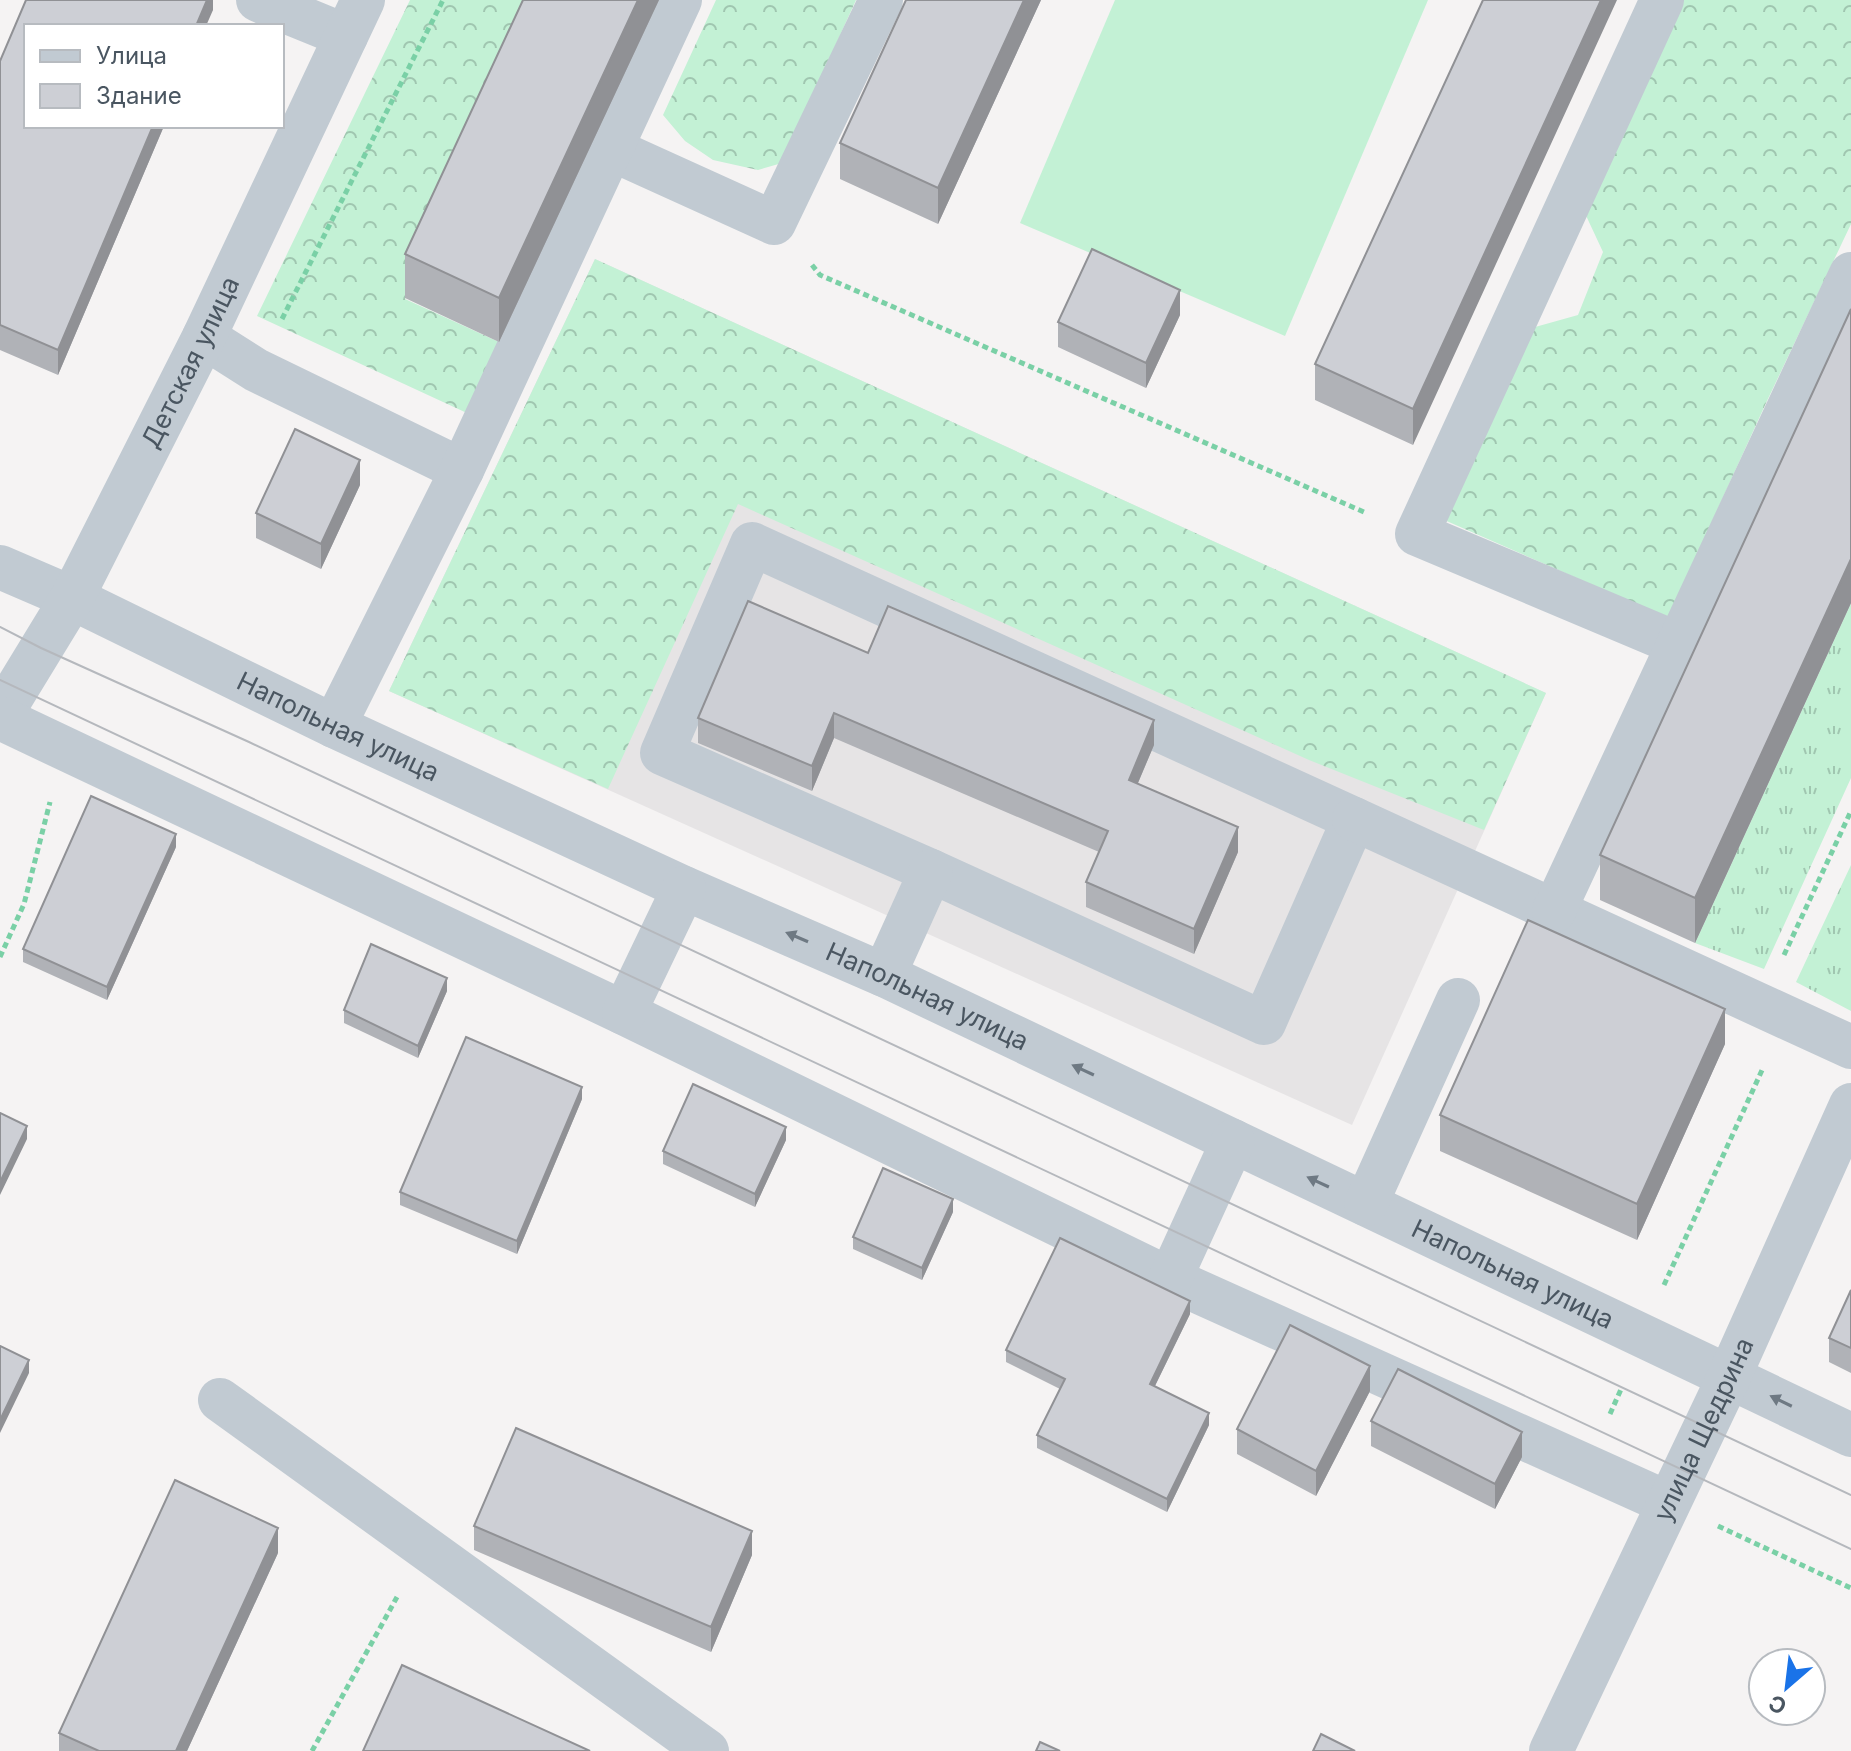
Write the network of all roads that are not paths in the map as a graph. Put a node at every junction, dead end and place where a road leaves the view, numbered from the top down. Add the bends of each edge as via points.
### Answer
1 (258, 0) edge
2 (680, 0) edge
3 (881, 0) edge
4 (1662, 0) edge
5 (354, 18) edge
6 (611, 149) junction
7 (1851, 274) edge
8 (204, 337) junction
9 (462, 470) junction
10 (0, 567) edge
11 (72, 598) junction
12 (1678, 644) junction
13 (0, 717) edge
14 (334, 726) junction
15 (1354, 819) junction
16 (931, 871) junction
17 (684, 888) junction
18 (1554, 911) junction
19 (884, 975) junction
20 (1458, 1000) dead end
21 (624, 1013) junction
22 (1851, 1047) edge
23 (1851, 1105) edge
24 (1233, 1141) junction
25 (1366, 1204) junction
26 (1170, 1279) junction
27 (1729, 1377) junction
28 (220, 1400) dead end
29 (1851, 1435) edge
30 (1668, 1503) junction
31 (707, 1751) edge
32 (1551, 1751) edge

1 - 5 street
2 - 6 street
3 - 6 street via 774,223
4 - 12 street via 1417,534
5 - 8 street, Детская улица
6 - 9 street
7 - 12 street
8 - 9 street via 256,370
8 - 11 street, Детская улица
9 - 14 street
10 - 11 street, Напольная улица
11 - 13 street, Детская улица
11 - 14 street, Напольная улица
12 - 18 street
13 - 21 street
14 - 17 street, Напольная улица
15 - 16 street via 1264,1023
15 - 16 street via 752,544 662,753
15 - 18 street
16 - 19 street
19 -> 17 street, Напольная улица
17 - 21 street
18 - 22 street
24 -> 19 street, Напольная улица
20 - 25 street
21 - 26 street
23 - 27 street, улица Щедрина
25 -> 24 street, Напольная улица
24 - 26 street
25 - 27 street, Напольная улица
26 - 30 street
29 -> 27 street, Напольная улица
27 - 30 street, улица Щедрина
28 - 31 street
30 - 32 street, улица Щедрина

